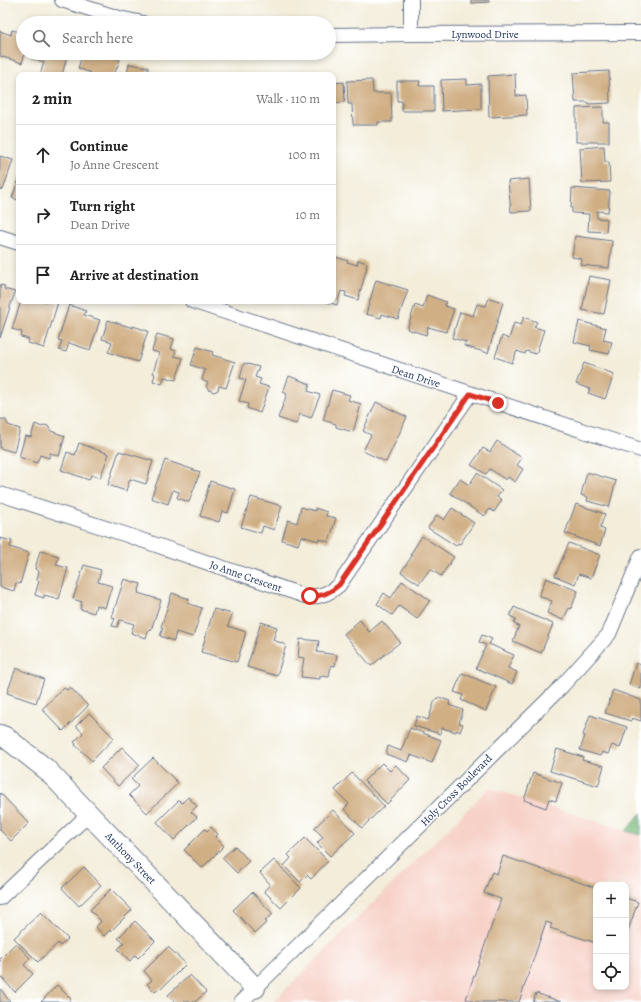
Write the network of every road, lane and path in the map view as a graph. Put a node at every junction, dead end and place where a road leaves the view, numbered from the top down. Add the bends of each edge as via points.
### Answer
1 (62, 0) edge
2 (411, 0) edge
3 (113, 16) edge
4 (411, 34) junction
5 (641, 34) edge
6 (336, 36) edge
7 (0, 237) edge
8 (16, 242) edge
9 (201, 304) edge
10 (470, 394) junction
11 (641, 450) edge
12 (0, 494) edge
13 (641, 556) edge
14 (0, 735) edge
15 (89, 814) junction
16 (0, 898) edge
17 (255, 988) junction
18 (240, 1002) edge

1 - 3 street
2 - 4 street
4 - 5 street, Lynwood Drive
4 - 6 street, Lynwood Drive
7 - 8 street
9 - 10 street, Dean Drive
10 - 11 street, Dean Drive
10 - 12 street, Jo Anne Crescent via 339,585 321,596 305,596
13 - 17 street, Holy Cross Boulevard via 609,634 562,686
14 - 15 street, Anthony Street via 46,769
15 - 16 street
15 - 17 street, Anthony Street
17 - 18 street, Holy Cross Boulevard

